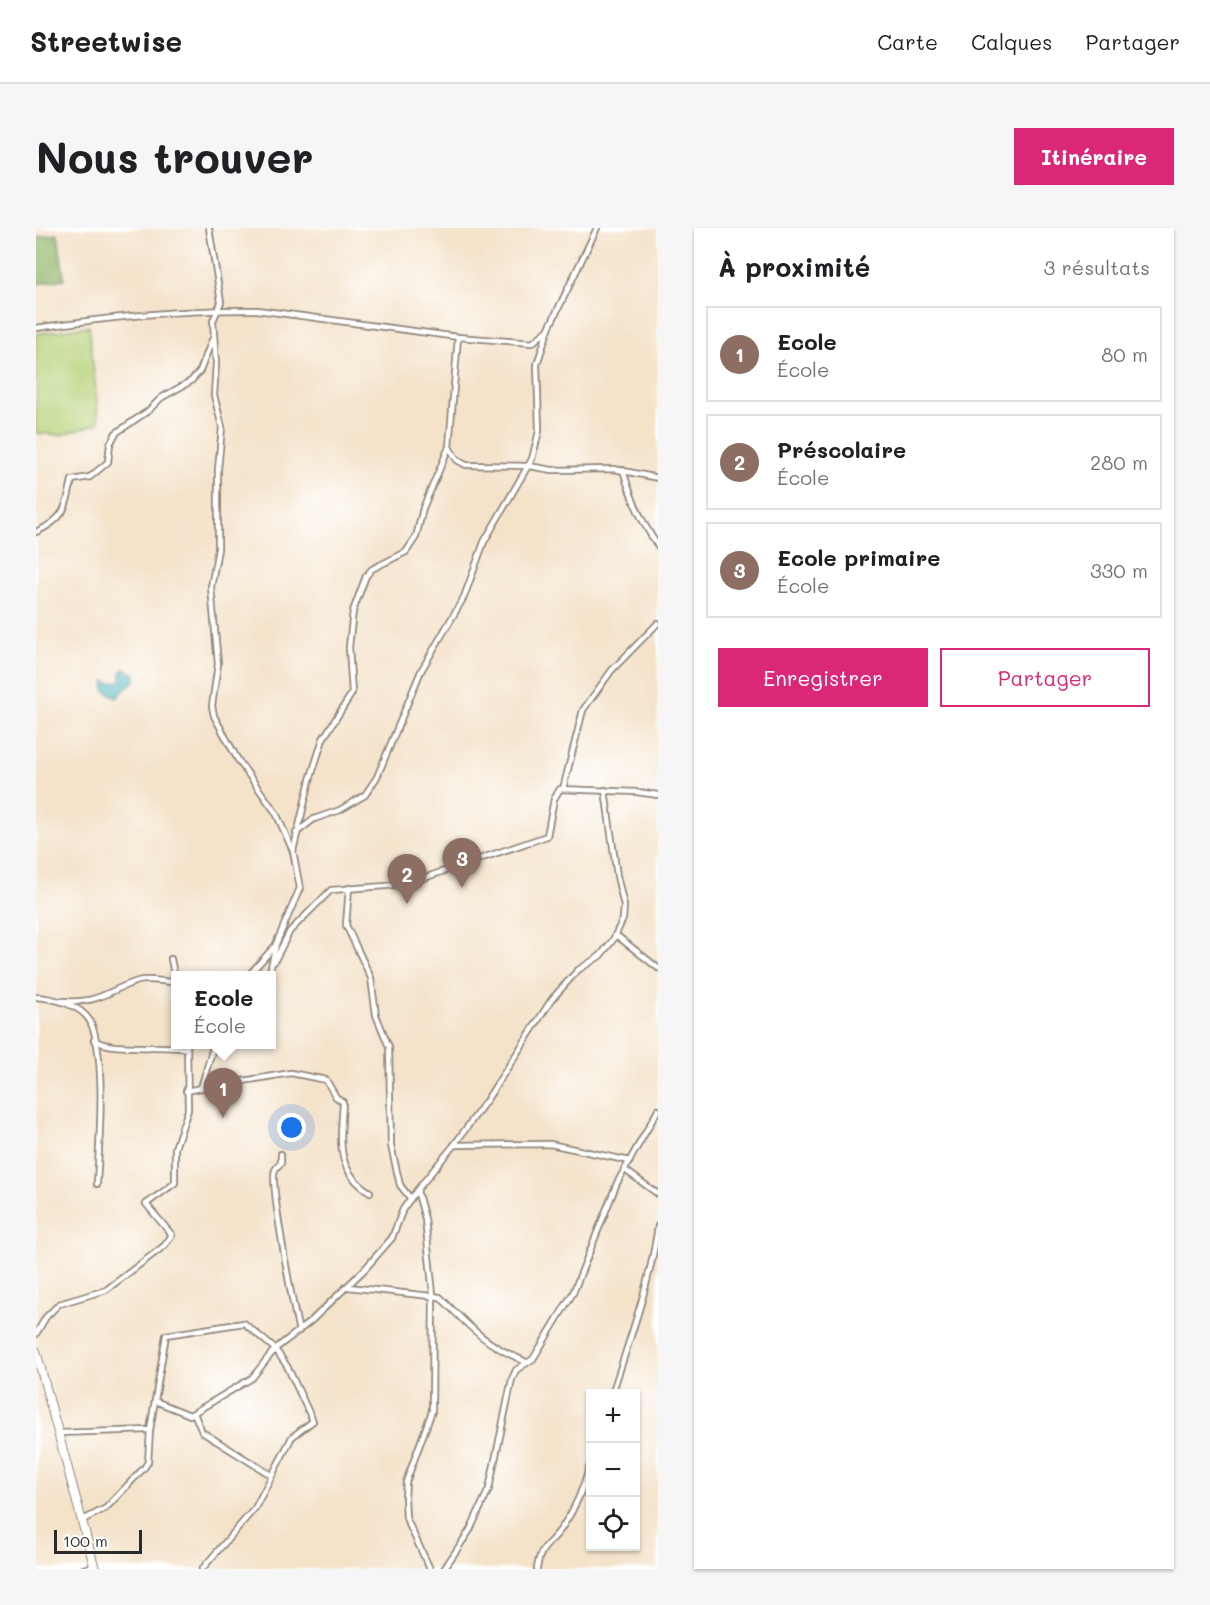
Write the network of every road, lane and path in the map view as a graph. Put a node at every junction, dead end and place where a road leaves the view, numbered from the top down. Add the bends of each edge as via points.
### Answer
1 (209, 228) edge
2 (597, 228) edge
3 (217, 311) junction
4 (36, 328) edge
5 (549, 328) junction
6 (458, 337) junction
7 (213, 338) junction
8 (532, 343) junction
9 (540, 354) junction
10 (449, 447) junction
11 (528, 466) junction
12 (623, 470) junction
13 (658, 478) edge
14 (36, 532) edge
15 (658, 546) edge
16 (658, 623) edge
17 (562, 789) junction
18 (605, 790) junction
19 (658, 795) edge
20 (296, 833) junction
21 (293, 851) junction
22 (349, 888) junction
23 (616, 935) junction
24 (276, 945) junction
25 (171, 959) dead end
26 (272, 965) junction
27 (658, 968) edge
28 (173, 971) edge
29 (252, 971) edge
30 (270, 971) edge
31 (171, 981) edge
32 (36, 997) edge
33 (60, 1001) junction
34 (94, 1040) junction
35 (171, 1045) edge
36 (187, 1049) edge
37 (213, 1049) edge
38 (201, 1088) junction
39 (186, 1091) junction
40 (658, 1110) edge
41 (454, 1145) junction
42 (281, 1154) dead end
43 (630, 1161) junction
44 (625, 1170) junction
45 (97, 1184) dead end
46 (417, 1190) junction
47 (370, 1192) dead end
48 (658, 1194) edge
49 (410, 1198) junction
50 (658, 1226) edge
51 (348, 1287) junction
52 (433, 1294) junction
53 (299, 1331) junction
54 (36, 1334) edge
55 (275, 1349) junction
56 (36, 1352) edge
57 (526, 1362) junction
58 (614, 1389) edge
59 (155, 1401) junction
60 (194, 1413) junction
61 (150, 1430) junction
62 (58, 1433) junction
63 (271, 1475) junction
64 (586, 1479) edge
65 (81, 1521) junction
66 (95, 1568) edge
67 (83, 1569) edge
68 (201, 1569) edge
69 (430, 1569) edge
70 (444, 1569) edge
71 (537, 1569) edge

1 - 3 street via 221,302
2 - 5 street
3 - 4 street via 89,320
3 - 6 street via 257,310
3 - 7 street
5 - 8 street
5 - 9 street
6 - 8 street
6 - 10 street
7 - 14 street via 195,376 121,428 110,444 108,462 90,477 72,480 61,517
7 - 21 street via 214,395 222,427 218,549 212,587 218,664 212,706 238,760 276,813
8 - 9 street
9 - 11 street via 539,431
10 - 11 street via 466,465
10 - 20 street via 413,543 406,552 366,576 352,620 352,693 323,739
11 - 12 street
11 - 20 street via 484,542 464,597 419,675 372,786 353,803 314,819
12 - 13 street
12 - 15 street via 631,499
16 - 17 street via 612,670 583,710
17 - 18 street
17 - 22 street via 556,791 547,836 416,881
18 - 19 street
18 - 23 street via 616,876 624,906
20 - 21 street
21 - 24 street via 300,888
22 - 26 street via 331,890 313,907 290,931
22 - 49 street via 346,925 367,969 376,1015 389,1047 391,1146 396,1176
23 - 27 street
23 - 41 street via 600,956 578,970 557,993
24 - 26 street
24 - 29 street
25 - 28 street
26 - 30 street
31 - 33 street via 142,980 93,1000
32 - 33 street
33 - 34 street via 89,1020
34 - 35 street via 104,1046
34 - 45 street via 101,1086
36 - 39 street
37 - 38 street
38 - 39 street
38 - 47 street via 291,1073 326,1080 343,1102 341,1150 345,1165 356,1183
39 - 54 street via 188,1110 175,1148 176,1183 146,1204 172,1235 151,1257 106,1290 59,1304
40 - 43 street
41 - 43 street via 550,1144
41 - 46 street
42 - 53 street via 274,1180
43 - 44 street
44 - 48 street
44 - 57 street via 573,1293 533,1359
46 - 49 street
46 - 52 street via 425,1219
49 - 51 street via 392,1238
50 - 58 street via 647,1284
51 - 52 street
51 - 53 street
52 - 57 street via 440,1296 474,1334
52 - 69 street via 432,1411 406,1482 405,1497 406,1518
53 - 55 street
55 - 59 street via 244,1323 166,1335
55 - 60 street via 252,1378
55 - 63 street via 313,1421 292,1437
56 - 62 main road
57 - 70 street via 516,1370 507,1394 489,1489 470,1530
59 - 60 street via 183,1414
59 - 61 street
60 - 63 street via 202,1432
61 - 62 street
61 - 65 street via 148,1462 144,1468 106,1508
62 - 65 main road
63 - 68 street via 255,1508
64 - 71 street via 576,1506 541,1550
65 - 66 main road
66 - 67 street

